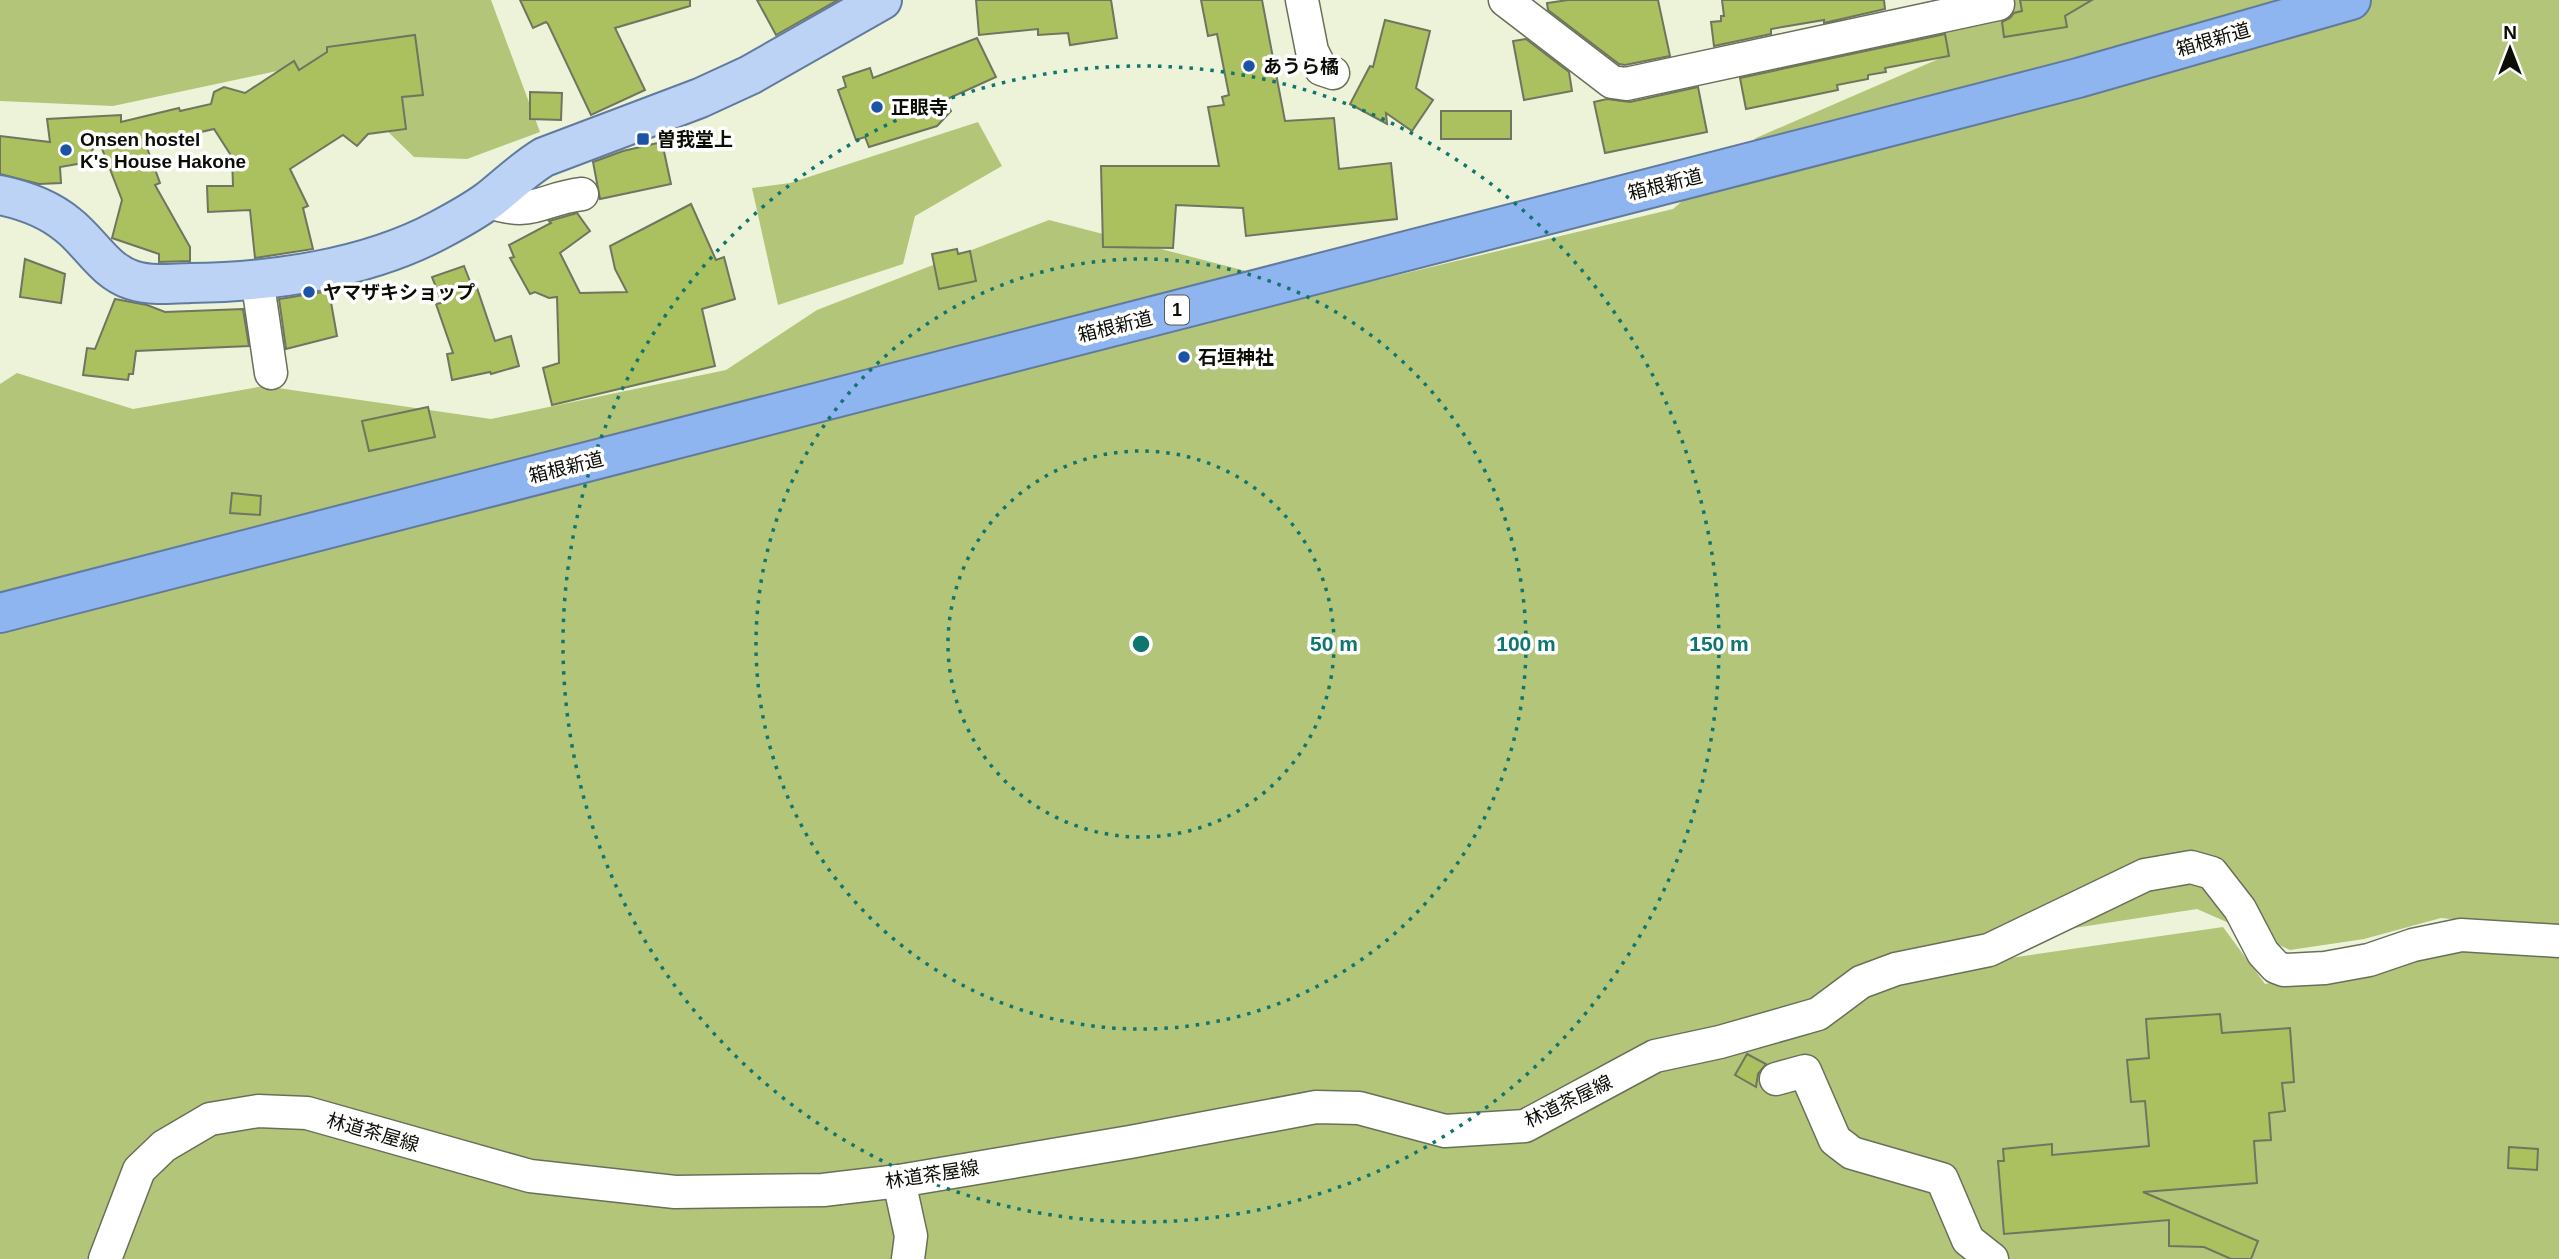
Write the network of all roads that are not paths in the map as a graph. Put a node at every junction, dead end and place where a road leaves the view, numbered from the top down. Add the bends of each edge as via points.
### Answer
1 (882, 0) edge
2 (1302, 0) edge
3 (1505, 0) edge
4 (2351, 0) edge
5 (1998, 5) dead end
6 (1333, 73) dead end
7 (582, 194) dead end
8 (0, 195) edge
9 (487, 201) junction
10 (257, 278) junction
11 (271, 373) dead end
12 (0, 613) edge
13 (2559, 941) edge
14 (1776, 1079) dead end
15 (899, 1181) junction
16 (105, 1259) edge
17 (908, 1259) edge
18 (1992, 1259) edge

1 - 9 main road via 750,75 544,158
2 - 6 street via 1312,51 1321,69
3 - 5 street via 1612,82 1626,84
4 - 12 highway, 箱根新道 / 1 via 2078,78
7 - 9 street via 533,208 506,208
8 - 10 main road via 58,217 107,265 132,280 150,284
9 - 10 main road via 430,235 375,257
10 - 11 street
13 - 15 street, 林道茶屋線 via 2461,935 2369,960 2284,970 2263,953 2239,909 2211,873 2191,867 2145,875 1989,950 1896,969 1861,982 1818,1014 1655,1056 1525,1126 1445,1131 1359,1108 1316,1107
14 - 18 street via 1804,1071 1835,1140 1852,1153 1942,1179 1968,1240
15 - 16 street, 林道茶屋線 via 822,1190 675,1192 530,1176 307,1113 258,1111 211,1119 163,1146 139,1170
15 - 17 street via 911,1236

